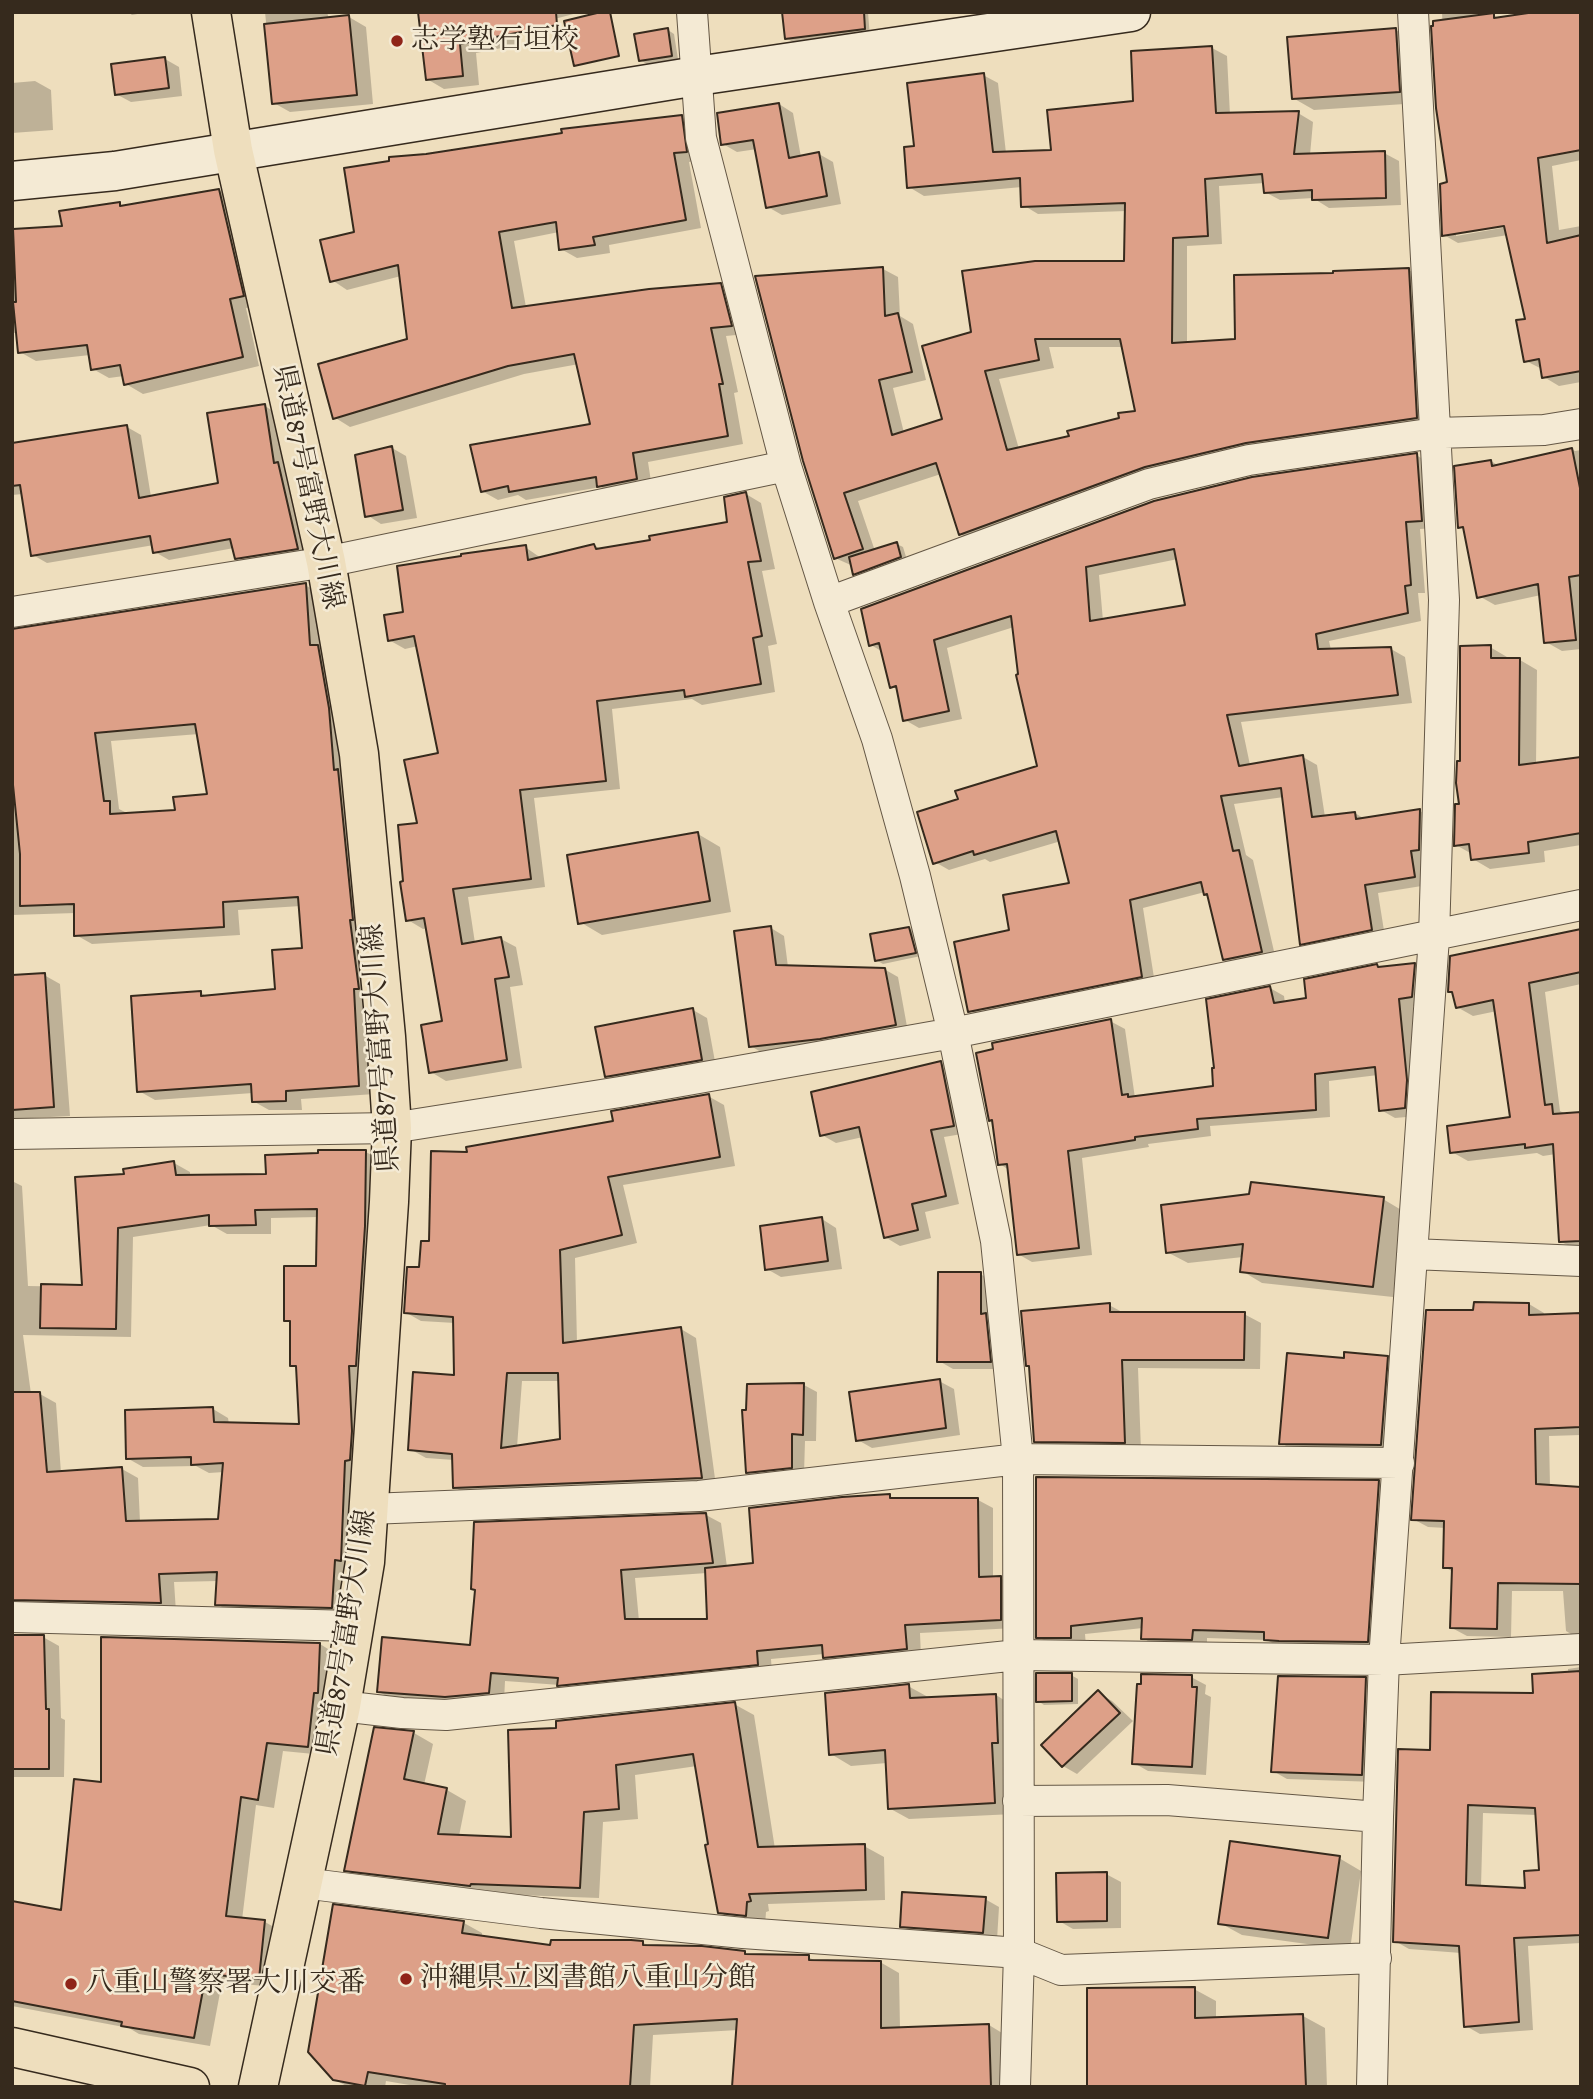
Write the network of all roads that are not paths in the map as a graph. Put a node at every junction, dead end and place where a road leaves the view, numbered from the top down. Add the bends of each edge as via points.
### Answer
1 (211, 12) edge
2 (692, 12) edge
3 (1131, 12) edge
4 (1413, 12) edge
5 (697, 76) junction
6 (233, 150) junction
7 (12, 181) edge
8 (1581, 424) edge
9 (1436, 433) junction
10 (786, 466) junction
11 (326, 562) junction
12 (828, 602) junction
13 (12, 612) edge
14 (1581, 905) edge
15 (1434, 937) junction
16 (953, 1033) junction
17 (392, 1128) junction
18 (12, 1134) edge
19 (1412, 1254) junction
20 (1581, 1261) edge
21 (1018, 1459) junction
22 (1399, 1463) junction
23 (369, 1509) junction
24 (12, 1617) edge
25 (353, 1626) junction
26 (1581, 1649) edge
27 (1018, 1655) junction
28 (1384, 1660) junction
29 (341, 1706) junction
30 (1018, 1801) junction
31 (1378, 1817) junction
32 (303, 1883) junction
33 (1019, 1953) junction
34 (1376, 1958) junction
35 (12, 2048) edge
36 (190, 2087) edge
37 (258, 2087) edge
38 (1015, 2087) edge
39 (1372, 2087) edge

1 - 6 main road, 県道87号富野大川線
2 - 5 street
3 - 5 street
4 - 9 street
5 - 6 street
5 - 10 street via 701,138
6 - 7 street via 114,171
6 - 11 main road, 県道87号富野大川線
8 - 9 street via 1544,430
9 - 12 street via 1249,460 1149,484
9 - 15 street via 1444,600
10 - 11 street
10 - 12 street
11 - 13 street
11 - 17 main road, 県道87号富野大川線 via 359,754
12 - 16 street via 877,739
14 - 15 street
15 - 16 street
15 - 19 street
16 - 17 street
16 - 21 street via 996,1241
17 - 18 street
17 - 23 main road, 県道87号富野大川線
19 - 20 street
19 - 22 street
21 - 22 street
21 - 23 street via 699,1496
21 - 27 street
22 - 28 street
23 - 25 main road, 県道87号富野大川線
24 - 25 street
25 - 29 main road, 県道87号富野大川線
26 - 28 street
27 - 28 street
27 - 29 street via 446,1715
27 - 30 street
28 - 31 street
29 - 32 main road, 県道87号富野大川線
30 - 31 street via 1167,1800
30 - 33 street
31 - 34 street
32 - 33 street via 743,1933
32 - 37 main road, 県道87号富野大川線
33 - 34 street via 1061,1970
33 - 38 street
34 - 39 street
35 - 36 main road

